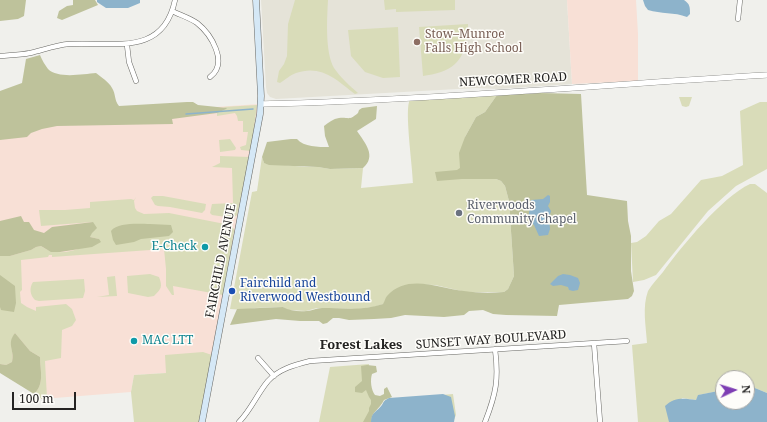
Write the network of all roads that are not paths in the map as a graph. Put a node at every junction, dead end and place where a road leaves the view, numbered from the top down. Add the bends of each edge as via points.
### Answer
1 (175, 0) edge
2 (256, 0) edge
3 (740, 0) edge
4 (172, 11) junction
5 (738, 19) dead end
6 (127, 45) junction
7 (0, 56) edge
8 (767, 75) edge
9 (210, 77) dead end
10 (136, 81) dead end
11 (261, 104) junction
12 (627, 341) dead end
13 (594, 343) junction
14 (495, 349) junction
15 (258, 358) dead end
16 (274, 376) junction
17 (202, 422) edge
18 (239, 422) edge
19 (485, 422) edge
20 (600, 422) edge

1 - 4 street
2 - 11 main road, FAIRCHILD AVENUE
3 - 5 street
4 - 6 street via 163,26 153,35
4 - 9 street via 196,22 213,41 218,63
6 - 7 street via 66,45 26,54
6 - 10 street via 129,62
8 - 11 street, NEWCOMER ROAD via 361,101
11 - 17 main road, FAIRCHILD AVENUE
12 - 13 street, SUNSET WAY BOULEVARD
13 - 14 street, SUNSET WAY BOULEVARD
13 - 20 street
14 - 16 street, SUNSET WAY BOULEVARD via 310,361 292,366
14 - 19 street via 496,388
15 - 16 street
16 - 18 street, SUNSET WAY BOULEVARD

